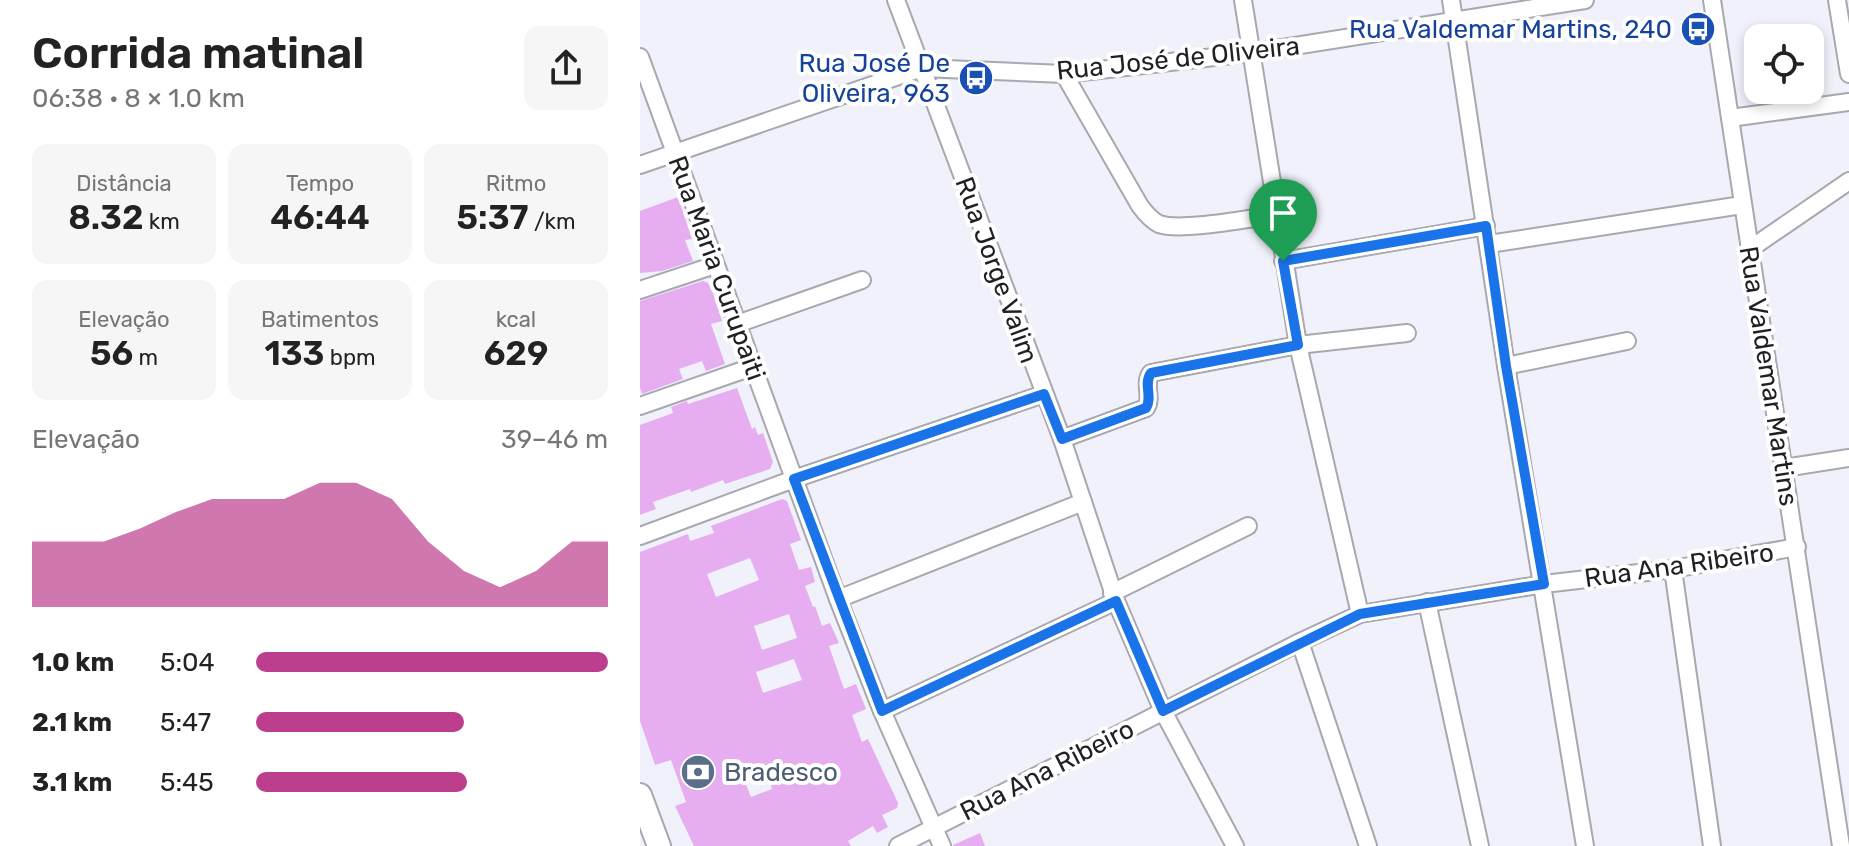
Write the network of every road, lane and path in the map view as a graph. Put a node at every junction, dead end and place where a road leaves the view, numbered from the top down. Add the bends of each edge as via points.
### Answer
1 (896, 0) edge
2 (1243, 0) edge
3 (1451, 0) edge
4 (1585, 0) edge
5 (1712, 0) edge
6 (1837, 0) edge
7 (1455, 20) junction
8 (1250, 53) junction
9 (640, 57) edge
10 (922, 68) junction
11 (1064, 74) junction
12 (1849, 74) edge
13 (1849, 102) edge
14 (1730, 118) junction
15 (675, 153) junction
16 (640, 165) edge
17 (1849, 181) edge
18 (1742, 205) junction
19 (1276, 215) junction
20 (1486, 226) junction
21 (1489, 244) junction
22 (1750, 249) junction
23 (1283, 261) junction
24 (715, 265) junction
25 (862, 280) dead end
26 (640, 290) edge
27 (737, 324) junction
28 (1407, 333) dead end
29 (1627, 341) dead end
30 (1298, 345) junction
31 (1506, 366) junction
32 (752, 367) junction
33 (1044, 394) junction
34 (640, 406) edge
35 (1062, 439) junction
36 (1849, 458) edge
37 (1784, 468) junction
38 (794, 479) junction
39 (1083, 502) junction
40 (1248, 526) dead end
41 (640, 536) edge
42 (1797, 547) junction
43 (1673, 569) junction
44 (1544, 584) junction
45 (1114, 597) junction
46 (838, 599) junction
47 (1427, 602) junction
48 (1360, 614) junction
49 (1300, 642) junction
50 (882, 711) junction
51 (1163, 711) junction
52 (640, 795) edge
53 (933, 828) junction
54 (659, 846) edge
55 (898, 846) edge
56 (942, 846) edge
57 (1235, 846) edge
58 (1368, 846) edge
59 (1480, 846) edge
60 (1585, 846) edge
61 (1712, 846) edge
62 (1841, 846) edge

1 - 10 street, Rua Jorge Valim
2 - 8 street
3 - 7 street
4 - 7 street, Rua José de Oliveira
5 - 14 street, Rua Valdemar Martins
6 - 12 street
7 - 8 street, Rua José de Oliveira
7 - 20 street
8 - 11 street, Rua José de Oliveira
8 - 19 street
9 - 15 street, Rua Maria Curupaiti
10 - 11 street, Rua José de Oliveira
10 - 15 street, Rua José de Oliveira
10 - 33 street, Rua Jorge Valim
11 - 19 street via 1150,218 1179,226
13 - 14 street
14 - 18 street, Rua Valdemar Martins
15 - 16 street, Rua José de Oliveira
15 - 24 street, Rua Maria Curupaiti
17 - 22 street
18 - 21 street
18 - 22 street, Rua Valdemar Martins
19 - 23 street
20 - 21 street
20 - 23 street
21 - 31 street
22 - 37 street, Rua Valdemar Martins
23 - 30 street
24 - 26 street
24 - 27 street, Rua Maria Curupaiti
25 - 27 street
27 - 32 street, Rua Maria Curupaiti
28 - 30 street
29 - 31 street
30 - 35 street via 1151,373 1146,408
30 - 48 street
31 - 44 street
32 - 34 street
32 - 38 street, Rua Maria Curupaiti
33 - 35 street, Rua Jorge Valim
33 - 38 street
35 - 39 street, Rua Jorge Valim
36 - 37 street
37 - 42 street, Rua Valdemar Martins
38 - 41 street
38 - 46 street, Rua Maria Curupaiti
39 - 45 street, Rua Jorge Valim
39 - 46 street
40 - 45 street
42 - 43 street, Rua Ana Ribeiro
42 - 62 street, Rua Valdemar Martins
43 - 44 street, Rua Ana Ribeiro
43 - 61 street
44 - 47 street, Rua Ana Ribeiro
44 - 60 street
45 - 50 street
45 - 51 street, Rua Jorge Valim
46 - 50 street, Rua Maria Curupaiti
47 - 48 street, Rua Ana Ribeiro
47 - 59 street
48 - 49 street, Rua Ana Ribeiro
49 - 51 street, Rua Ana Ribeiro
49 - 58 street
50 - 53 street, Rua Maria Curupaiti
51 - 53 street, Rua Ana Ribeiro
51 - 57 street, Rua Jorge Valim
52 - 54 main road
53 - 55 street, Rua Ana Ribeiro
53 - 56 street, Rua Maria Curupaiti

